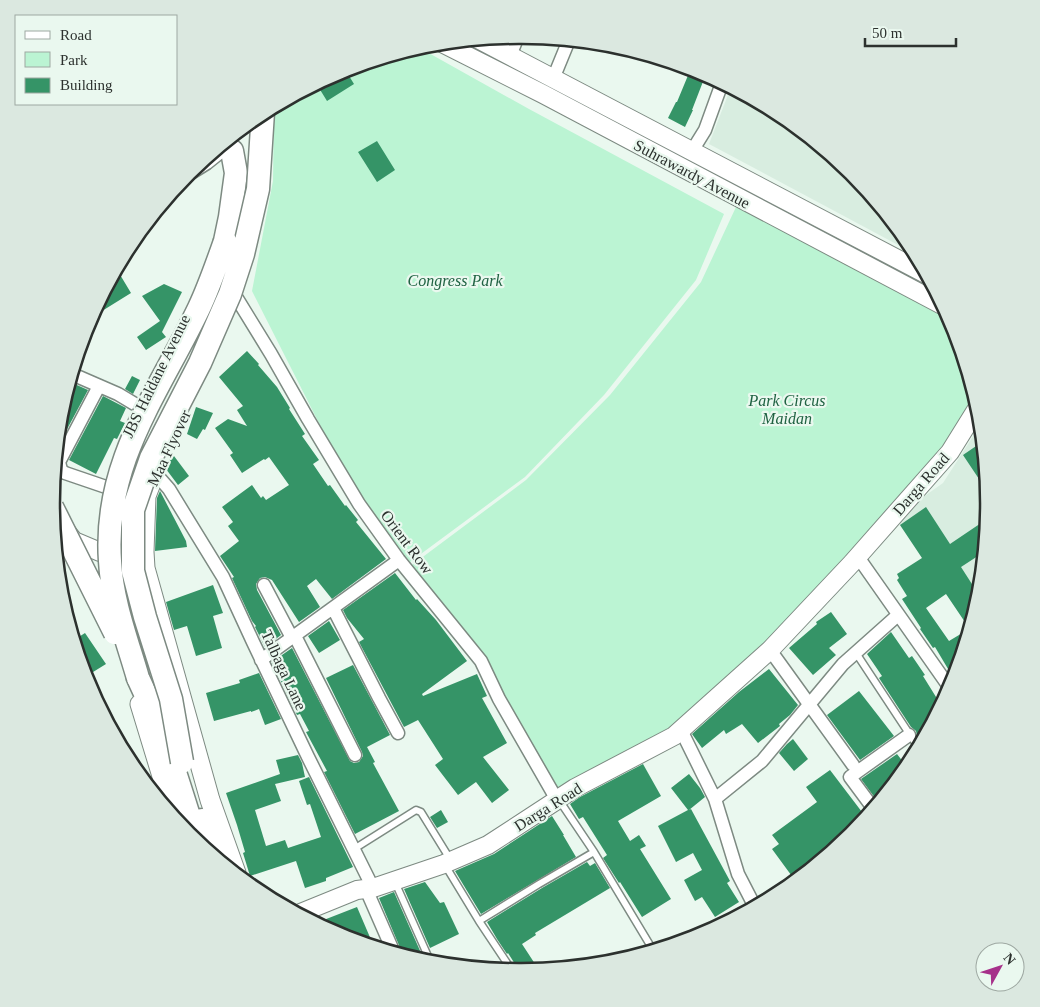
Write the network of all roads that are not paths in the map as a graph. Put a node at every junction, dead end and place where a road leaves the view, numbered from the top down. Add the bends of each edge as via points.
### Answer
1 (514, 44) edge
2 (489, 45) edge
3 (566, 47) edge
4 (454, 49) edge
5 (510, 56) junction
6 (553, 79) junction
7 (720, 90) edge
8 (262, 123) edge
9 (263, 123) edge
10 (252, 131) edge
11 (233, 151) edge
12 (692, 151) junction
13 (216, 159) edge
14 (914, 268) edge
15 (236, 297) junction
16 (932, 300) edge
17 (79, 377) edge
18 (99, 386) junction
19 (138, 406) junction
20 (972, 421) edge
21 (63, 455) edge
22 (61, 470) edge
23 (155, 473) junction
24 (109, 488) junction
25 (61, 521) edge
26 (61, 524) edge
27 (100, 552) junction
28 (144, 552) junction
29 (858, 557) junction
30 (399, 560) junction
31 (264, 585) dead end
32 (333, 608) junction
33 (898, 615) junction
34 (294, 637) junction
35 (770, 650) junction
36 (856, 653) junction
37 (261, 660) junction
38 (138, 678) junction
39 (944, 680) edge
40 (809, 705) junction
41 (682, 730) junction
42 (398, 733) dead end
43 (910, 735) junction
44 (913, 740) edge
45 (355, 755) dead end
46 (182, 762) junction
47 (853, 765) dead end
48 (715, 798) junction
49 (558, 800) junction
50 (171, 803) edge
51 (869, 803) edge
52 (191, 825) edge
53 (209, 841) edge
54 (354, 849) junction
55 (594, 852) junction
56 (232, 861) edge
57 (448, 862) junction
58 (395, 881) junction
59 (369, 889) junction
60 (752, 901) edge
61 (308, 912) edge
62 (479, 921) junction
63 (391, 945) edge
64 (650, 945) edge
65 (427, 953) edge
66 (507, 963) edge

1 - 5 street
2 - 5 main road, Suhrawardy Avenue
3 - 6 street
4 - 16 main road, Suhrawardy Avenue
5 - 6 main road, Suhrawardy Avenue
6 - 12 main road, Suhrawardy Avenue
7 - 12 street via 705,130
8 - 46 highway, bridge via 258,189 230,294 200,363 152,458 133,510 133,571 171,699
9 - 15 main road, Maa Flyover via 261,195
10 - 46 highway, Maa Flyover, bridge via 247,197 235,248 216,301 140,452 123,528 129,600 156,692
11 - 13 street
11 - 19 main road, JBS Haldane Avenue via 203,280
11 - 38 highway, bridge via 230,217 216,268 131,442 112,504 110,562 115,598
12 - 14 main road, Suhrawardy Avenue
15 - 23 main road, Maa Flyover via 210,364
15 - 30 street, Orient Row via 358,504
17 - 18 street
18 - 19 street
18 - 21 street
19 - 24 main road, JBS Haldane Avenue via 120,449
20 - 29 main road, Darga Road via 950,452
22 - 24 street
23 - 28 main road, Maa Flyover via 146,496
23 - 37 street, Talbaga Lane via 169,489 223,577
24 - 27 main road, JBS Haldane Avenue via 99,532
25 - 27 main road via 74,542
26 - 38 highway, bridge
27 - 28 main road
27 - 50 main road, JBS Haldane Avenue via 112,613
28 - 56 main road, Maa Flyover via 145,568 210,800
29 - 33 street
29 - 35 main road, Darga Road
30 - 32 street
30 - 49 street, Orient Row via 481,661 499,699
31 - 34 street
32 - 34 street
32 - 42 street
33 - 36 street
33 - 39 street
34 - 37 street
34 - 45 street
35 - 40 street
35 - 41 main road, Darga Road
36 - 40 street
36 - 43 lane
37 - 54 street, Talbaga Lane
38 - 52 highway via 157,721
40 - 47 street
40 - 48 street via 762,761
41 - 48 street
41 - 49 main road, Darga Road via 574,788
43 - 44 lane
43 - 51 street via 850,778
46 - 53 highway, Maa Flyover
48 - 60 street via 738,874
49 - 55 lane
49 - 57 main road, Darga Road via 488,845
54 - 57 lane via 416,810 421,812
54 - 59 street, Talbaga Lane
55 - 62 lane
55 - 64 lane
57 - 58 main road, Darga Road
57 - 62 lane
58 - 59 main road, Darga Road
58 - 65 lane
59 - 61 main road, Darga Road via 357,890
59 - 63 street, Talbaga Lane
62 - 66 lane

